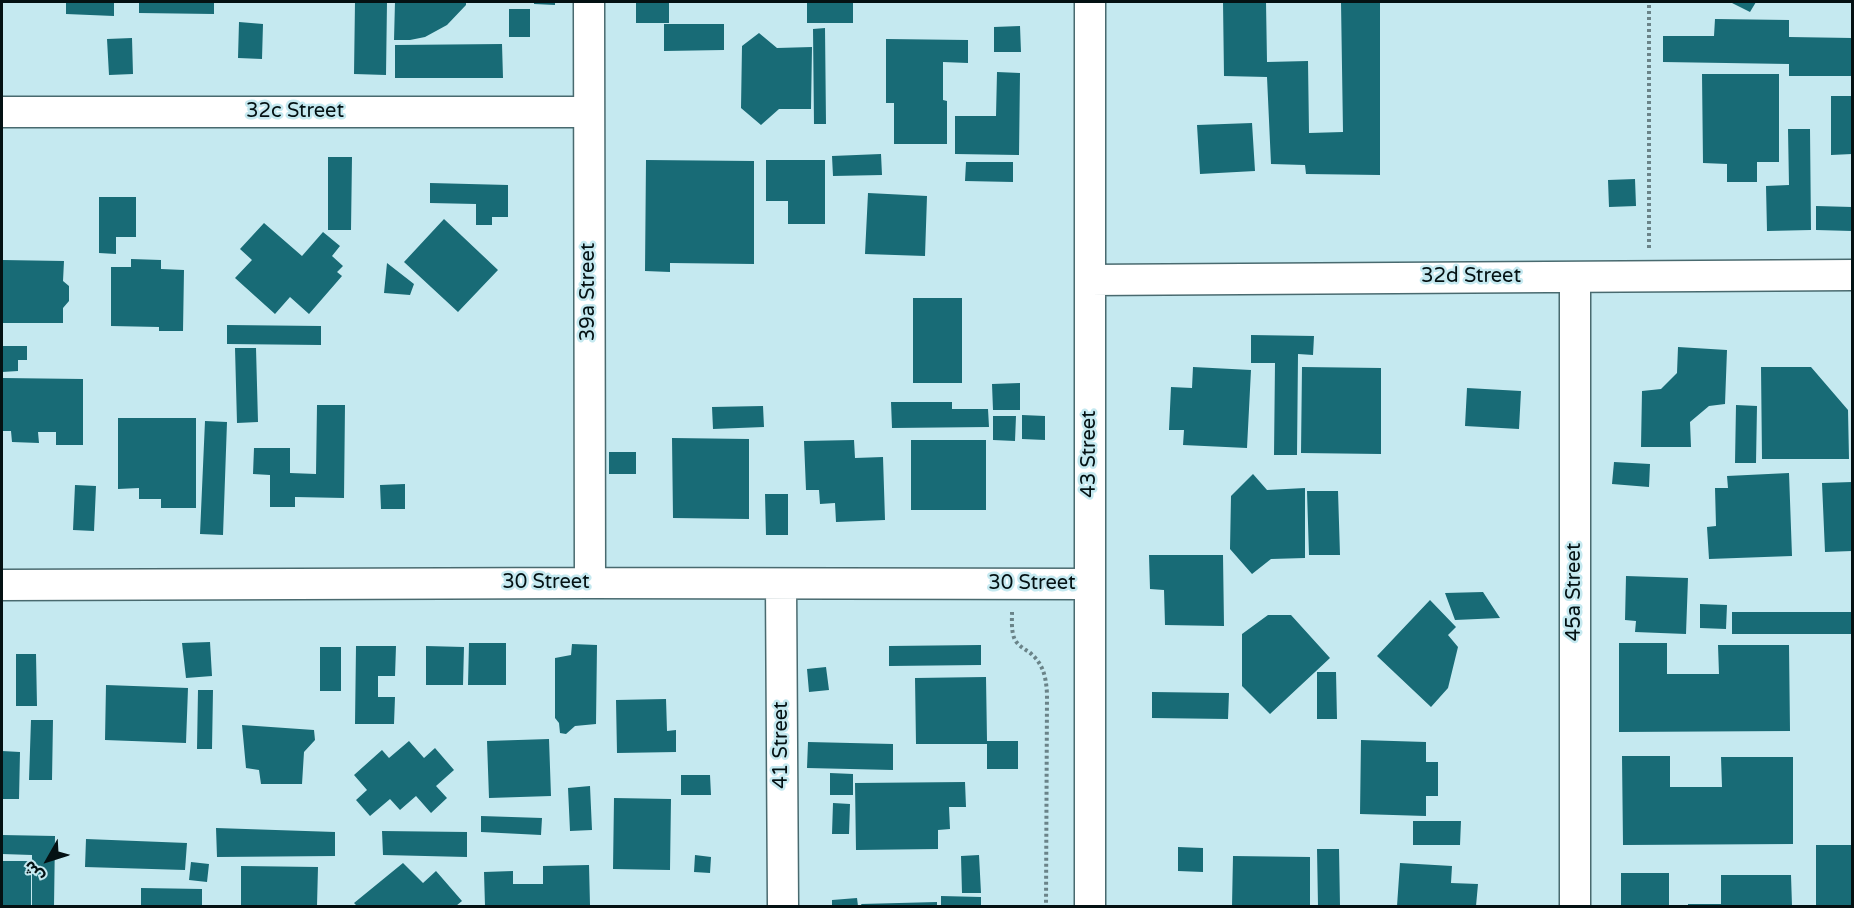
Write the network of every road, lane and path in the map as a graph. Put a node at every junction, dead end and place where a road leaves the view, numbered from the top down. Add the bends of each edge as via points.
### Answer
1 (588, 2) edge
2 (1090, 2) edge
3 (1649, 2) edge
4 (2, 112) edge
5 (589, 112) junction
6 (1852, 274) edge
7 (1649, 276) junction
8 (1575, 277) junction
9 (1090, 280) junction
10 (590, 583) junction
11 (781, 584) junction
12 (1011, 584) junction
13 (1090, 584) junction
14 (2, 585) edge
15 (783, 906) edge
16 (1046, 906) edge
17 (1090, 906) edge
18 (1575, 906) edge

1 - 5 street, 39a Street
2 - 9 street, 43 Street
3 - 7 path
4 - 5 street, 32c Street
5 - 10 street, 39a Street
6 - 7 street, 32d Street
7 - 8 street, 32d Street
8 - 9 street, 32d Street
8 - 18 street, 45a Street
9 - 13 street, 43 Street
10 - 11 street, 30 Street
10 - 14 street, 30 Street
11 - 12 street, 30 Street
11 - 15 street, 41 Street
12 - 13 street, 30 Street
12 - 16 path via 1013,636 1035,657 1046,679
13 - 17 street, 43 Street

